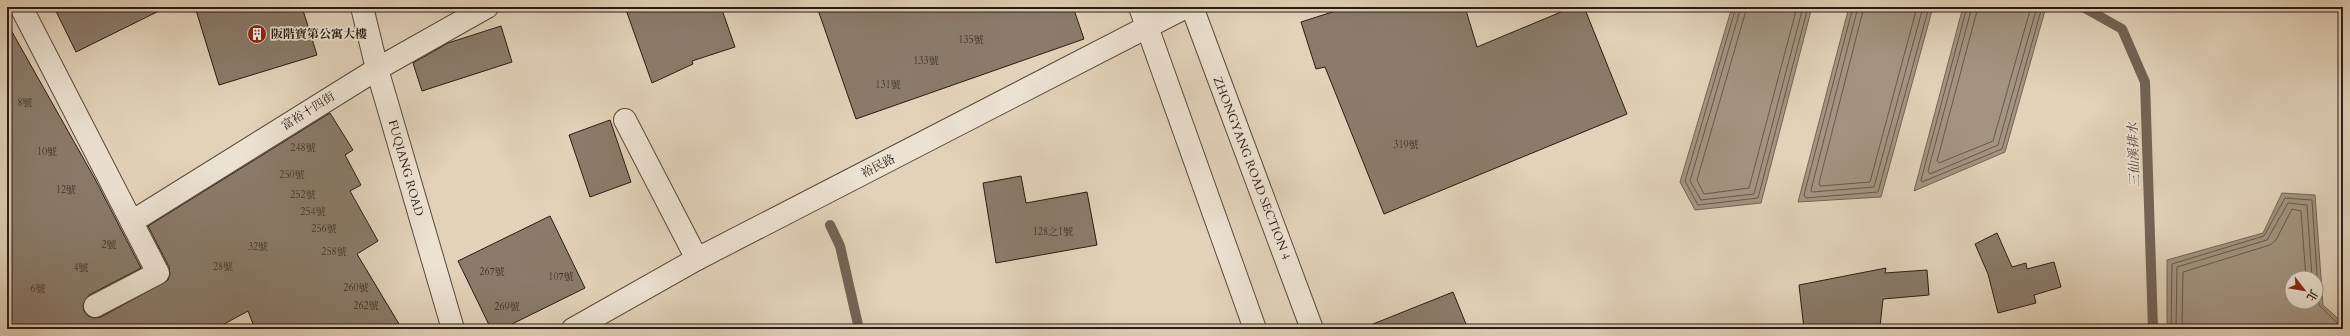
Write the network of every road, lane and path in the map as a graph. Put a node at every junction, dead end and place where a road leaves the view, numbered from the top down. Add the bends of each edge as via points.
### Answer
1 (21, 7) edge
2 (362, 7) edge
3 (487, 7) edge
4 (1140, 7) edge
5 (1186, 7) edge
6 (1192, 7) edge
7 (1147, 28) junction
8 (377, 69) junction
9 (625, 120) dead end
10 (133, 221) junction
11 (697, 259) junction
12 (95, 306) dead end
13 (453, 329) edge
14 (573, 329) edge
15 (1254, 329) edge
16 (1312, 329) edge

1 - 10 street
2 - 8 street, FUQIANG ROAD
3 - 8 street, 富裕十四街
4 - 7 street
5 - 7 street, 裕民路
6 - 16 street, ZHONGYANG ROAD SECTION 4
7 - 11 street, 裕民路
7 - 15 street
8 - 10 street, 富裕十四街
8 - 13 street, FUQIANG ROAD
9 - 11 street
10 - 12 street via 158,274
11 - 14 street, 裕民路

